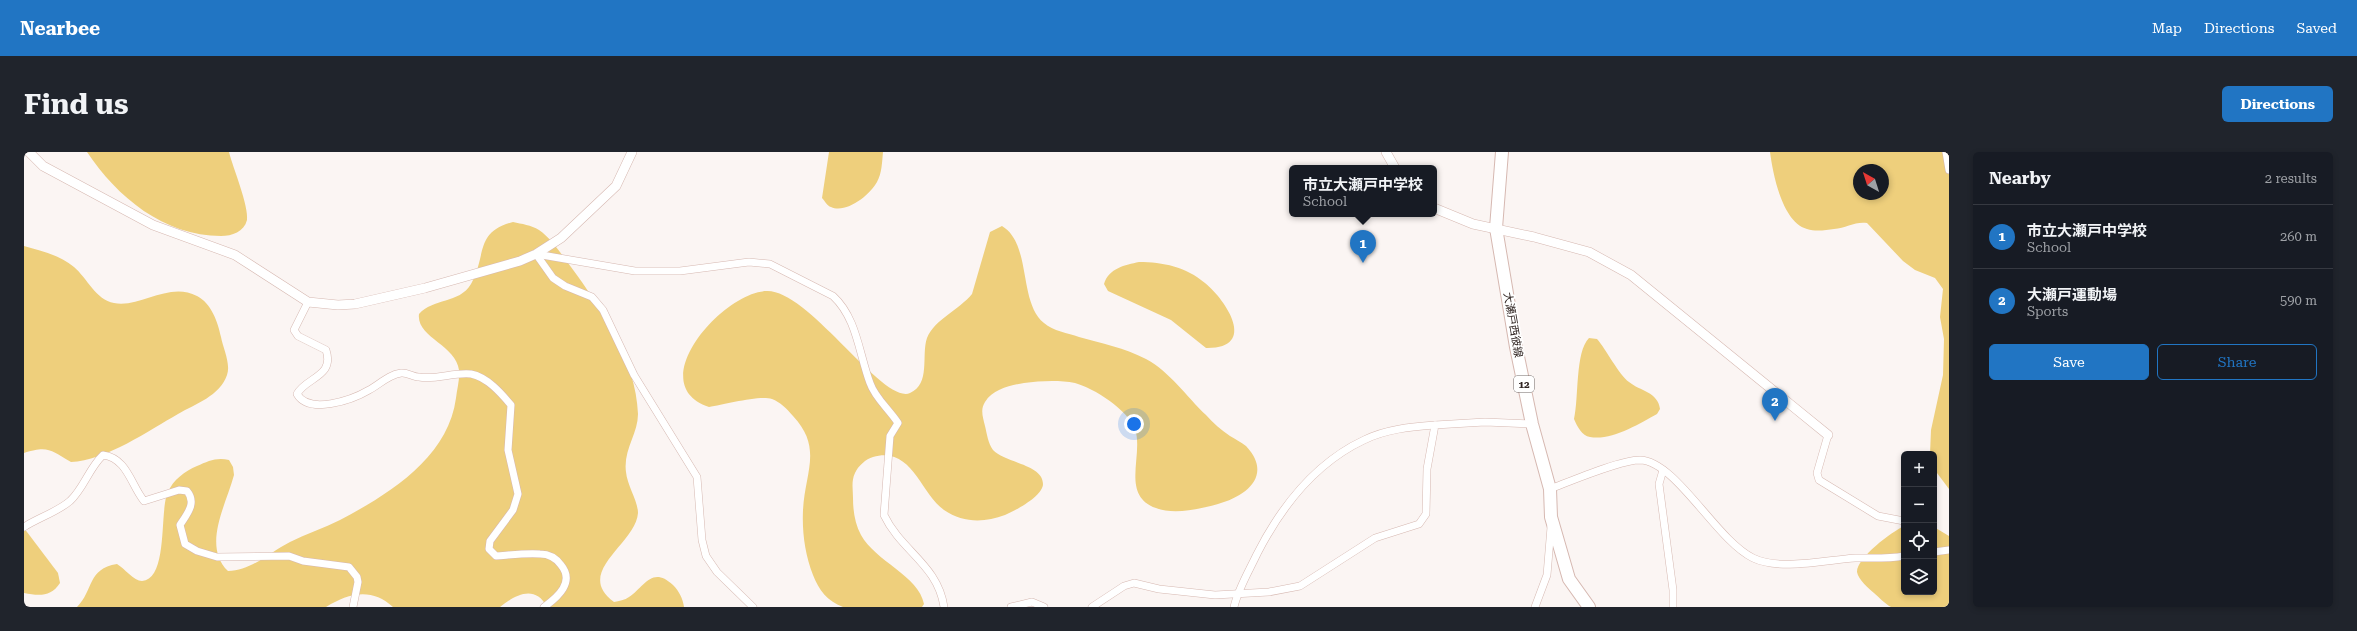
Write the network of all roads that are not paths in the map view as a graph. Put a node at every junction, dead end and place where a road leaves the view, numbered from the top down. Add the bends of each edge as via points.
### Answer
1 (29, 152) edge
2 (632, 152) edge
3 (1386, 152) edge
4 (1502, 152) edge
5 (1946, 152) edge
6 (1393, 165) edge
7 (1949, 170) edge
8 (1437, 209) edge
9 (1496, 228) junction
10 (536, 254) junction
11 (308, 302) junction
12 (1435, 424) junction
13 (1532, 424) junction
14 (1828, 435) joint
15 (1663, 470) junction
16 (1550, 489) junction
17 (1551, 517) junction
18 (1901, 520) edge
19 (24, 527) edge
20 (1949, 550) edge
21 (1937, 552) edge
22 (1901, 556) edge
23 (1239, 592) junction
24 (353, 607) edge
25 (544, 607) edge
26 (753, 607) edge
27 (944, 607) edge
28 (1011, 607) edge
29 (1044, 607) edge
30 (1092, 607) edge
31 (1234, 607) edge
32 (1535, 607) edge
33 (1588, 607) edge
34 (1673, 607) edge

1 - 11 street via 43,166 153,225 235,255
2 - 10 street via 616,186 561,238
3 - 6 street
4 - 9 main road, 大瀬戸西彼線 / 12
5 - 7 street
8 - 9 street via 1473,224
9 - 13 main road, 大瀬戸西彼線 / 12
9 - 14 street via 1589,252 1611,262
10 - 11 street via 520,261 376,299 338,305
10 - 26 street via 554,278 565,286 592,297 603,310 634,375 697,477 702,540 706,556 717,572
10 - 27 street via 635,271 687,270 749,262 770,264 837,300 849,318 870,384 898,423 890,436 884,515 890,527 933,575 942,591
11 - 25 street via 294,330 298,336 326,350 329,357 326,368 317,378 300,387 297,394 300,400 315,406 348,398 403,372 419,378 471,374 500,392 511,406 508,450 518,494 513,510 490,541 489,549 496,556 541,554 557,560 566,570 567,579 561,592
12 - 13 street
12 - 23 street via 1400,428 1364,440 1316,474 1292,497 1275,520
12 - 23 street via 1427,469 1426,514 1419,524 1375,538 1300,586 1269,592
13 - 16 main road, 大瀬戸西彼線 / 12
14 - 18 street via 1816,473 1819,480 1878,516
15 - 16 street via 1650,463 1633,461
15 - 22 street via 1680,484 1717,529 1744,553 1755,559 1777,564
15 - 34 street via 1659,484 1674,590
16 - 17 main road, 大瀬戸西彼線 / 12
17 - 32 street via 1547,575
17 - 33 main road, 大瀬戸西彼線 / 12 via 1569,579
19 - 24 street via 70,501 95,463 103,455 111,456 132,477 136,491 144,501 179,490 187,491 192,501 180,525 185,544 217,557 289,556 303,561 349,568 358,582
20 - 21 street
23 - 30 street via 1215,595 1159,589 1134,583 1124,586
23 - 31 street
28 - 29 street via 1032,602

